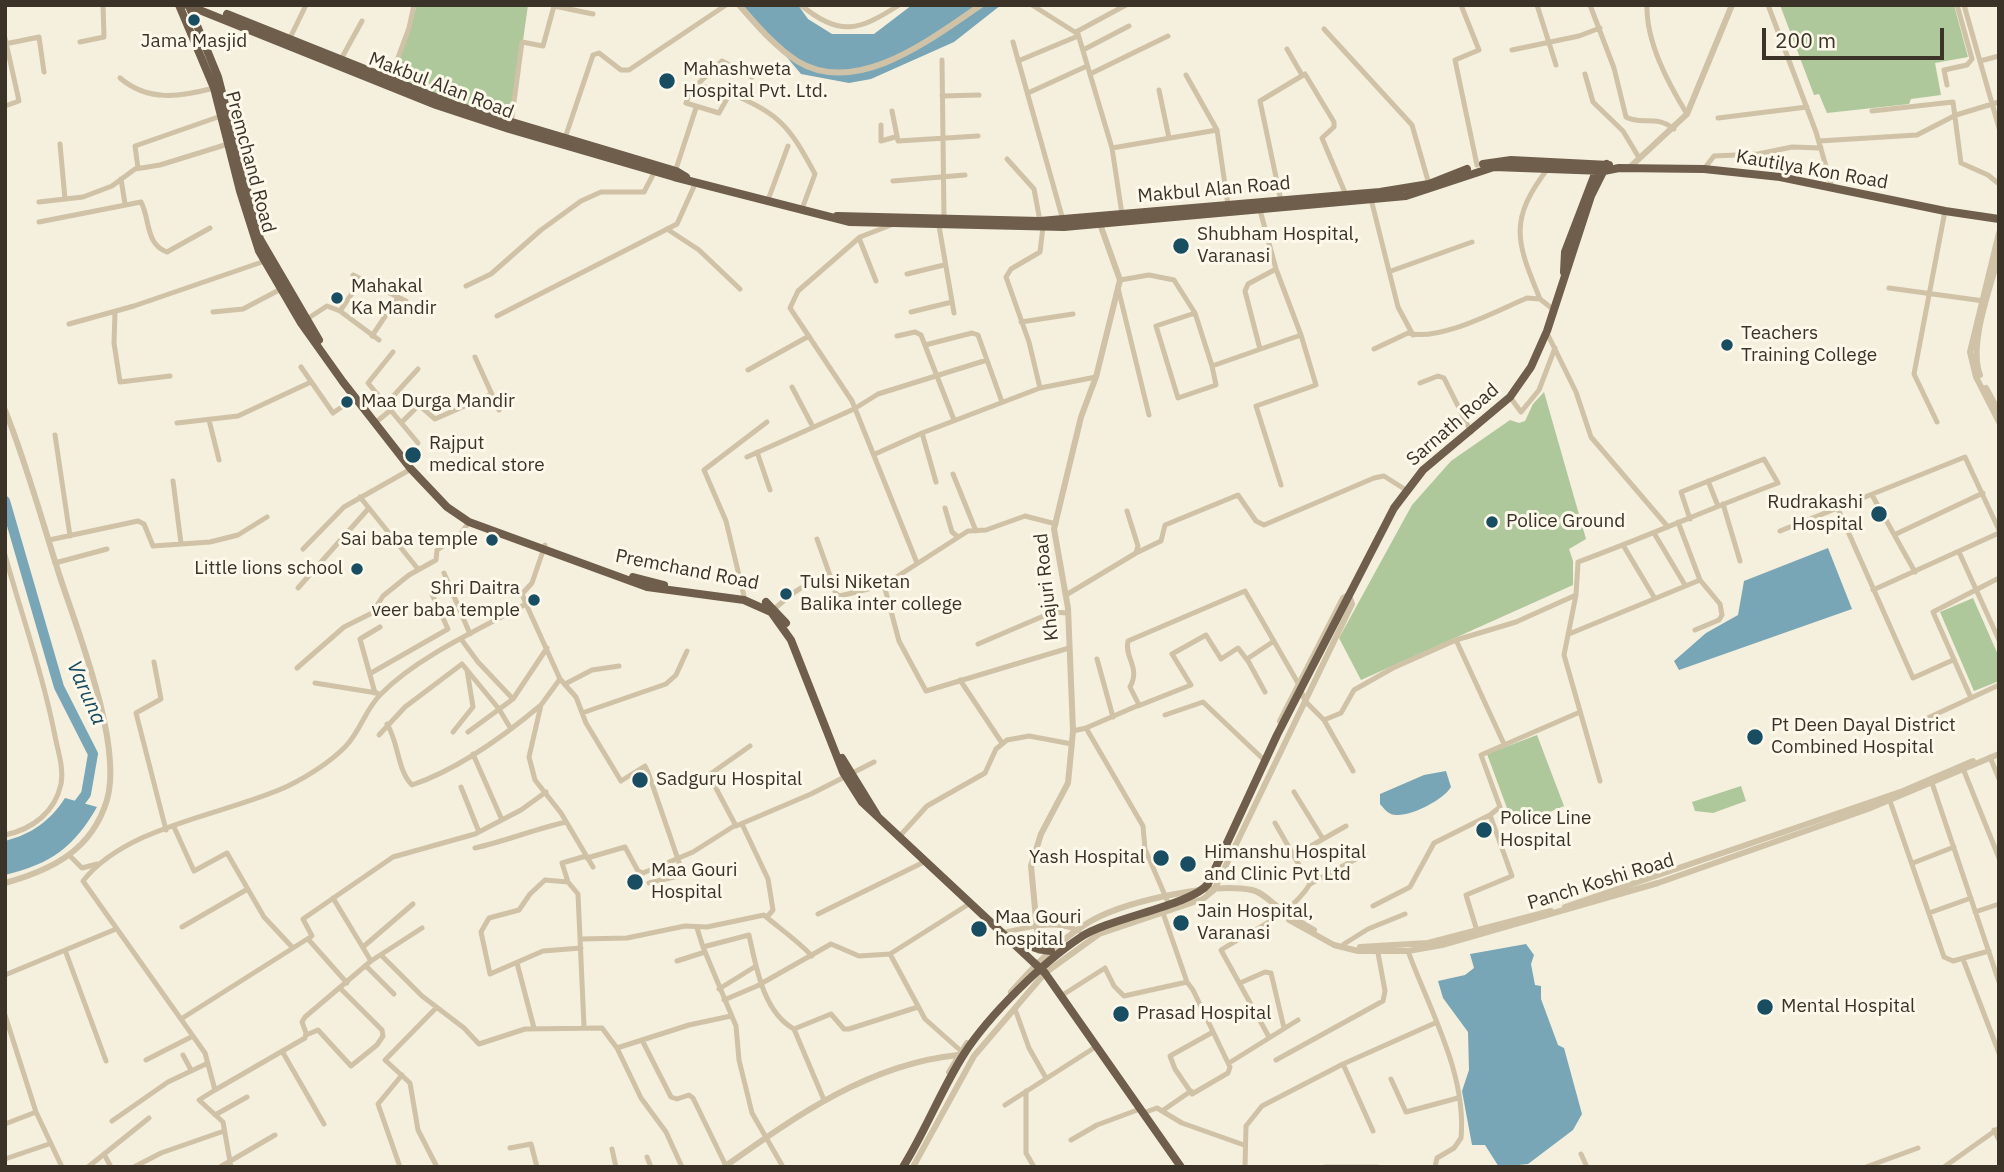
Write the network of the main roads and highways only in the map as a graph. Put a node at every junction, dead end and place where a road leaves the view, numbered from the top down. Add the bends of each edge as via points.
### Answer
1 (179, 5) edge
2 (204, 5) edge
3 (188, 6) edge
4 (289, 41) junction
5 (339, 62) junction
6 (412, 92) junction
7 (510, 126) junction
8 (1601, 167) junction
9 (675, 174) junction
10 (828, 216) junction
11 (1999, 219) edge
12 (941, 223) junction
13 (1063, 223) junction
14 (353, 394) junction
15 (447, 507) junction
16 (544, 547) junction
17 (773, 610) junction
18 (1010, 941) junction
19 (1051, 951) road end
20 (901, 1167) edge
21 (1181, 1167) edge

1 - 14 highway, Premchand Road via 214,88 251,230 301,323
2 - 4 highway, Makbul Alan Road
3 - 4 highway, Makbul Alan Road
3 - 14 highway, Premchand Road via 218,77 260,239
4 - 5 highway, Makbul Alan Road
5 - 6 highway, Makbul Alan Road
5 - 6 highway, Makbul Alan Road via 390,79
6 - 7 highway, Makbul Alan Road
7 - 9 highway, Makbul Alan Road via 565,138
7 - 9 highway, Makbul Alan Road
8 - 11 highway, Kautilya Kon Road via 1704,169 1832,187
8 - 13 highway, Makbul Alan Road via 1494,167 1430,190 1371,199 1100,224
8 - 13 highway, Makbul Alan Road via 1511,160 1477,165 1429,184
8 - 20 highway, Sarnath Road via 1531,367 1510,397 1442,453 1406,490 1277,735 1204,889 1095,928 1025,983 965,1052
9 - 10 highway, Makbul Alan Road
10 - 12 highway, Makbul Alan Road
10 - 12 highway, Makbul Alan Road via 891,225
12 - 13 highway, Makbul Alan Road
14 - 15 highway, Premchand Road
15 - 16 highway, Premchand Road
15 - 16 highway, Premchand Road via 469,522
16 - 17 highway, Premchand Road via 646,581 744,596
16 - 17 highway, Premchand Road via 647,587 744,600
17 - 18 highway, Premchand Road via 791,640 848,775 879,821
18 - 19 highway
18 - 21 highway, Premchand Road via 1045,973

